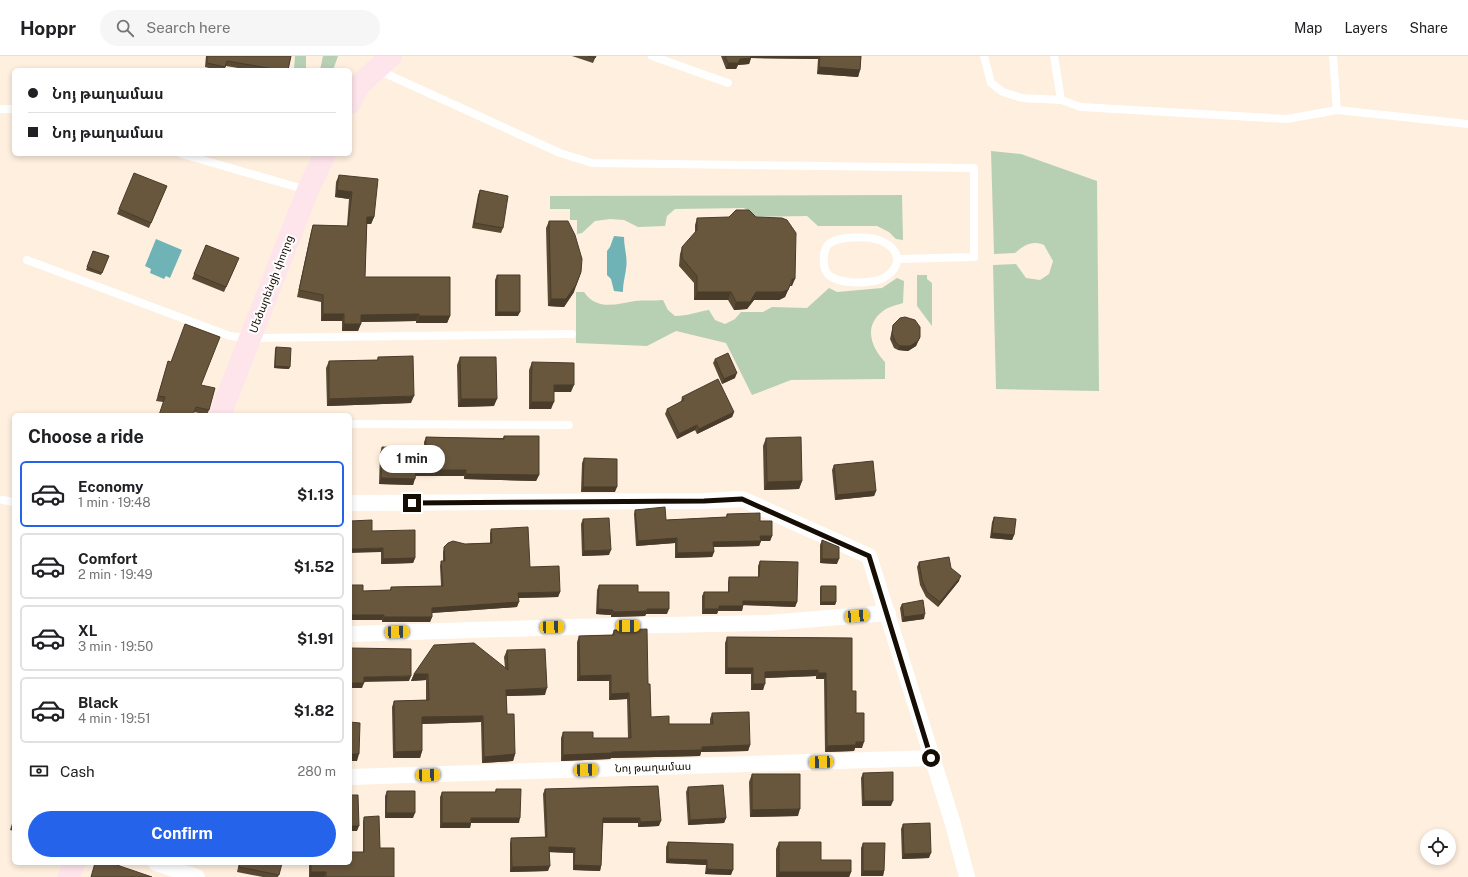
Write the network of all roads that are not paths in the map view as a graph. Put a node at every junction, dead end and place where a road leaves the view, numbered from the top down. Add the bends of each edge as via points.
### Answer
1 (652, 56) edge
2 (984, 56) edge
3 (1054, 56) edge
4 (1333, 56) edge
5 (384, 63) edge
6 (728, 83) dead end
7 (352, 99) edge
8 (1061, 100) junction
9 (0, 109) edge
10 (12, 109) edge
11 (1337, 110) junction
12 (1468, 124) edge
13 (189, 156) edge
14 (324, 156) edge
15 (308, 190) junction
16 (897, 259) junction
17 (27, 260) dead end
18 (572, 334) dead end
19 (250, 338) junction
20 (221, 413) edge
21 (352, 424) edge
22 (569, 425) dead end
23 (4, 500) dead end
24 (12, 502) edge
25 (352, 503) edge
26 (888, 613) junction
27 (352, 634) edge
28 (931, 758) junction
29 (352, 778) edge
30 (73, 865) edge
31 (162, 865) edge
32 (69, 877) edge
33 (197, 877) edge
34 (967, 877) edge

1 - 6 lane
2 - 8 lane via 991,83 1003,92 1022,98
3 - 8 lane
4 - 11 lane
5 - 7 street via 358,86
5 - 16 lane via 560,153 592,163 974,168 974,257
8 - 11 lane via 1080,107 1287,119
9 - 10 lane
11 - 12 lane
13 - 15 lane
14 - 15 street, Մեծարենցի փողոց
15 - 19 street, Մեծարենցի փողոց
16 - 16 lane via 892,248 886,243 867,238 845,238 831,243 826,248 824,261 830,276 847,282 871,282 890,275
17 - 19 lane via 230,336
18 - 19 lane
19 - 20 street, Մեծարենցի փողոց
21 - 22 lane
23 - 24 lane
25 - 26 street via 742,499 869,556
26 - 27 street via 768,623
26 - 28 street
28 - 29 street, Նոյ թաղամաս
28 - 34 street
30 - 32 street
31 - 33 street

